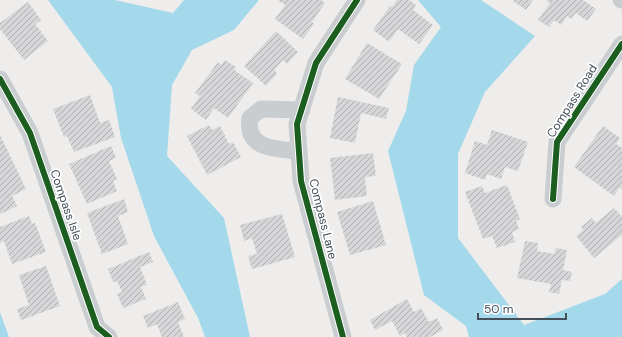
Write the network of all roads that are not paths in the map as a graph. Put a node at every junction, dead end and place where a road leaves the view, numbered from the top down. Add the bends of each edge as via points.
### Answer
1 (357, 0) edge
2 (622, 44) edge
3 (0, 79) edge
4 (302, 110) junction
5 (299, 151) junction
6 (553, 199) dead end
7 (109, 337) edge
8 (343, 337) edge

1 - 4 street, Compass Lane via 316,63
2 - 6 street, Compass Road via 557,142
3 - 7 street, Compass Isle via 30,133 97,327
4 - 5 street, Compass Lane via 297,124
4 - 5 street via 261,109 250,118 248,128 254,140 267,148
5 - 8 street, Compass Lane via 301,181

